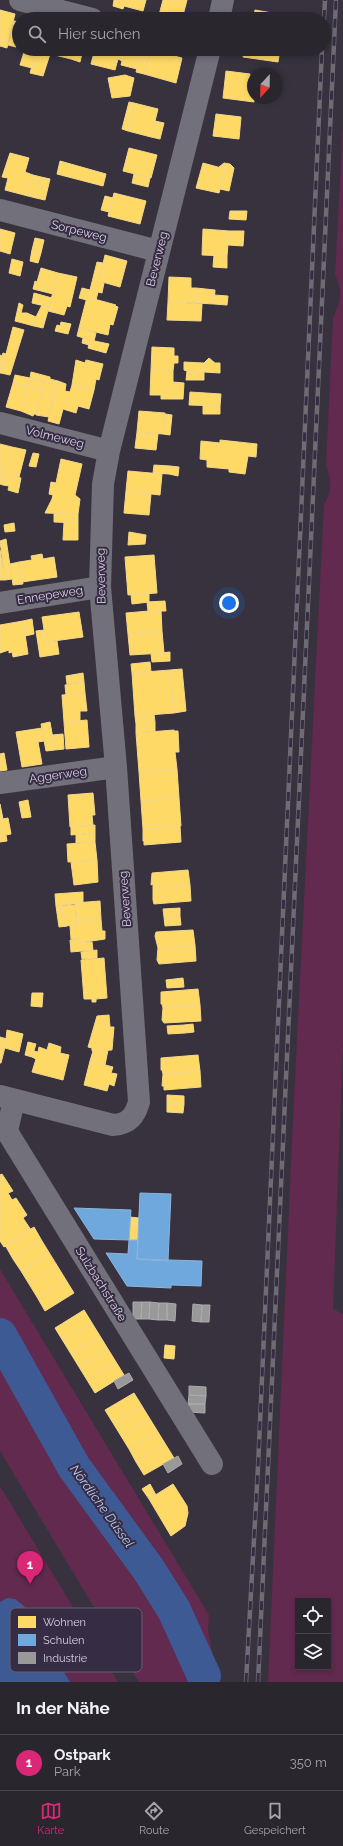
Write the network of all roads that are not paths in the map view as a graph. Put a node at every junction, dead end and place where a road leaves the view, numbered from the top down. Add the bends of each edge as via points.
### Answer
1 (20, 0) edge
2 (223, 0) edge
3 (65, 12) edge
4 (220, 12) edge
5 (207, 56) edge
6 (0, 210) edge
7 (158, 251) junction
8 (0, 423) edge
9 (109, 451) junction
10 (100, 587) junction
11 (0, 603) edge
12 (116, 767) junction
13 (0, 783) edge
14 (7, 1098) edge
15 (135, 1114) joint
16 (212, 1464) dead end

1 - 3 street
2 - 4 street
5 - 7 street, Beverweg
6 - 7 street, Sorpeweg
7 - 9 street, Beverweg
8 - 9 street, Volmeweg
9 - 10 street, Beverweg via 103,484
10 - 11 street, Ennepeweg
10 - 12 street, Beverweg
12 - 13 street, Aggerweg
12 - 15 street, Beverweg via 140,1095
14 - 15 street, Sulzbachstraße via 114,1124 126,1123
14 - 16 street, Sulzbachstraße via 7,1130 11,1138

